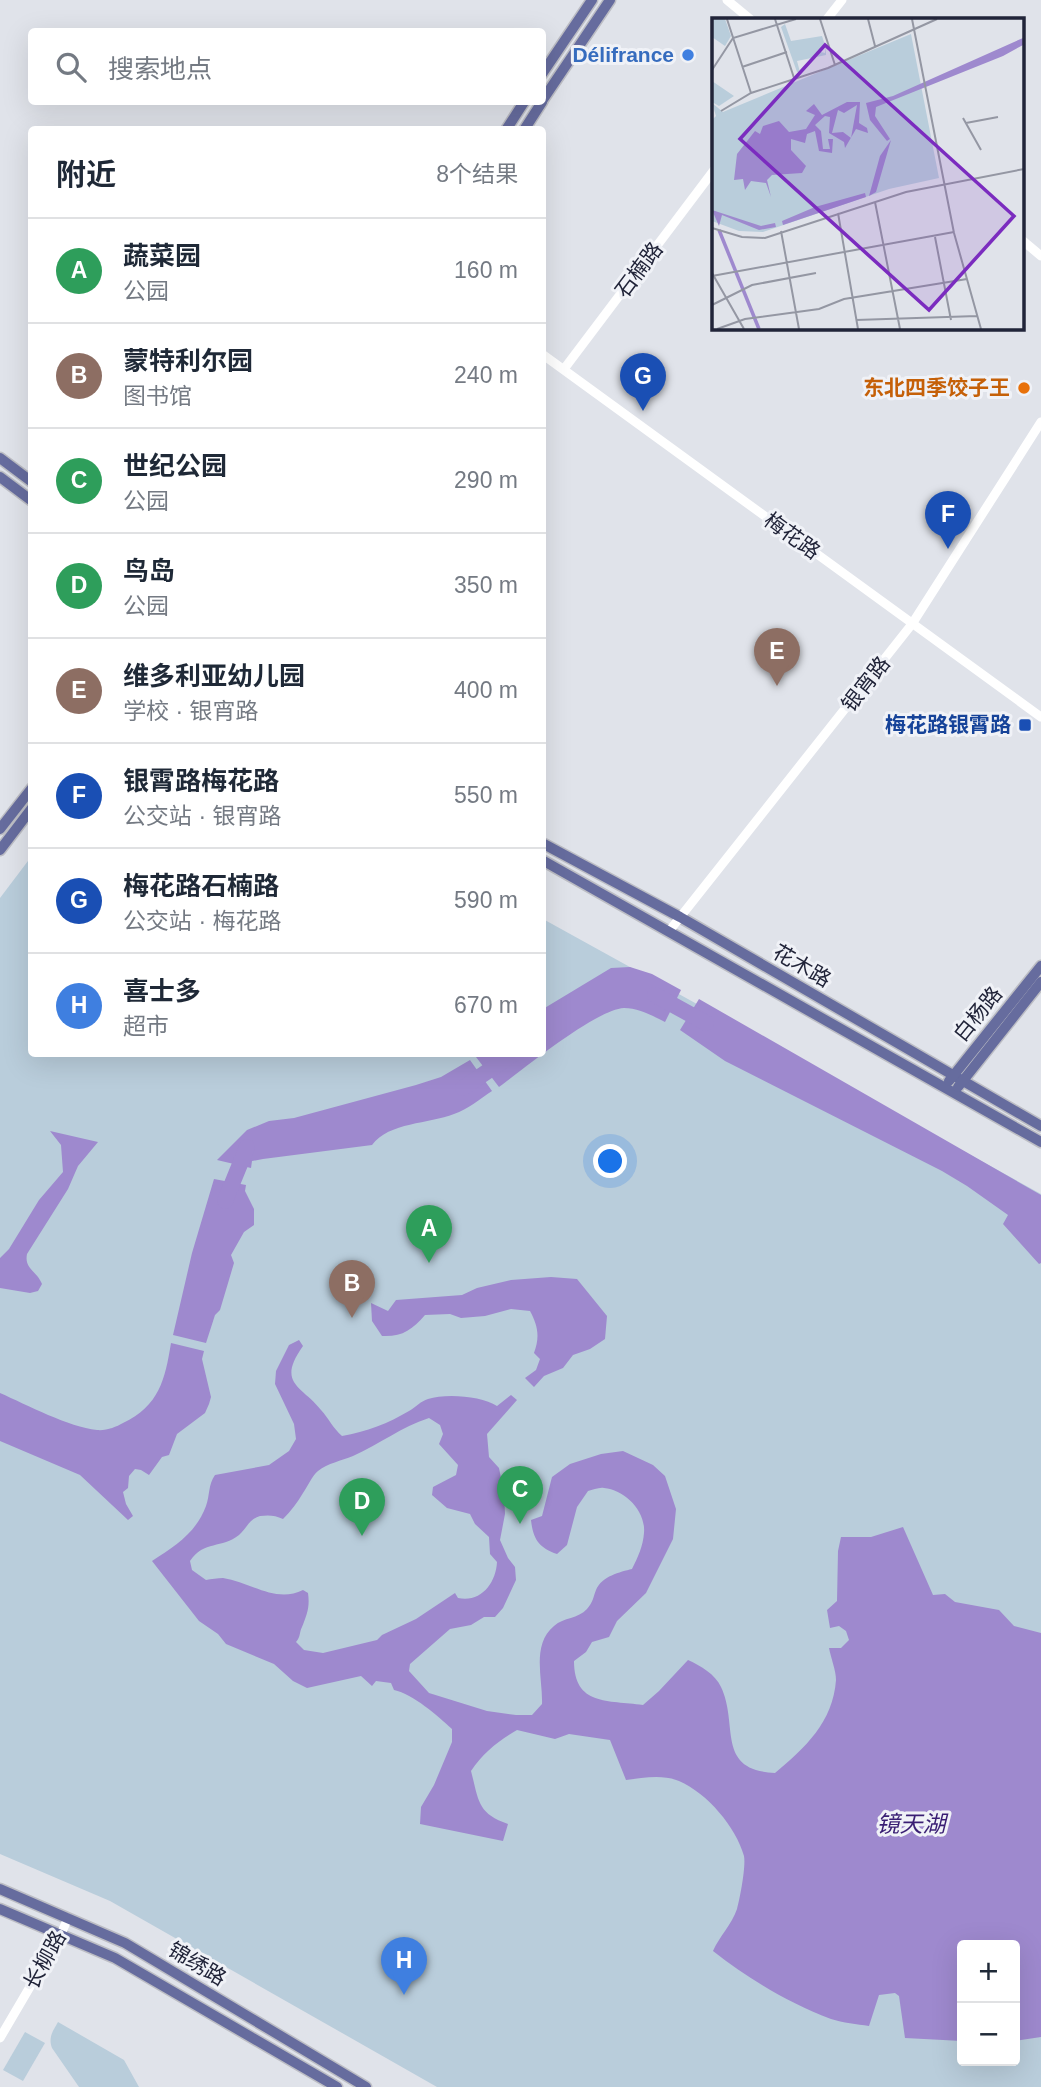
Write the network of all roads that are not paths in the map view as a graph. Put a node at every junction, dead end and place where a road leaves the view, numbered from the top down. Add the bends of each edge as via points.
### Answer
1 (592, 0) edge
2 (610, 0) edge
3 (727, 0) edge
4 (842, 0) edge
5 (749, 18) edge
6 (828, 18) edge
7 (546, 68) edge
8 (546, 95) edge
9 (522, 105) edge
10 (540, 105) edge
11 (509, 126) edge
12 (526, 126) edge
13 (712, 173) edge
14 (1024, 242) edge
15 (1041, 256) edge
16 (546, 357) edge
17 (564, 369) junction
18 (1041, 422) edge
19 (0, 458) edge
20 (0, 477) edge
21 (28, 479) edge
22 (28, 498) edge
23 (912, 624) junction
24 (1041, 717) edge
25 (28, 793) edge
26 (28, 813) edge
27 (0, 829) edge
28 (546, 845) edge
29 (0, 850) edge
30 (546, 862) edge
31 (680, 917) junction
32 (670, 930) junction
33 (1041, 966) edge
34 (1041, 982) edge
35 (957, 1079) junction
36 (950, 1088) junction
37 (1041, 1126) edge
38 (1041, 1142) edge
39 (0, 1889) edge
40 (0, 1909) edge
41 (68, 1918) junction
42 (61, 1934) junction
43 (0, 2038) edge
44 (360, 2085) edge
45 (337, 2087) edge

1 - 7 main road
2 - 8 main road
3 - 5 street
4 - 6 street
9 - 11 main road
10 - 12 main road
13 - 17 street, 石楠路
14 - 15 street
16 - 17 street, 梅花路
17 - 23 street, 梅花路
18 - 23 street, 银宵路
19 - 21 main road
20 - 22 main road
23 - 24 street, 梅花路
23 - 31 street, 银宵路
25 - 27 main road
26 - 29 main road
28 - 31 main road, 花木路
30 - 32 main road, 花木路
31 - 32 street, 银宵路
31 - 35 main road, 花木路
32 - 36 main road, 花木路
33 - 35 main road, 白杨路
34 - 35 main road, 白杨路
35 - 36 main road, 白杨路
35 - 37 main road, 花木路
36 - 38 main road, 花木路
39 - 41 main road, 锦绣路
40 - 42 main road, 锦绣路
41 - 42 street, 长柳路
41 - 44 main road, 锦绣路 via 125,1943
42 - 43 street, 长柳路
42 - 45 main road, 锦绣路 via 116,1958

